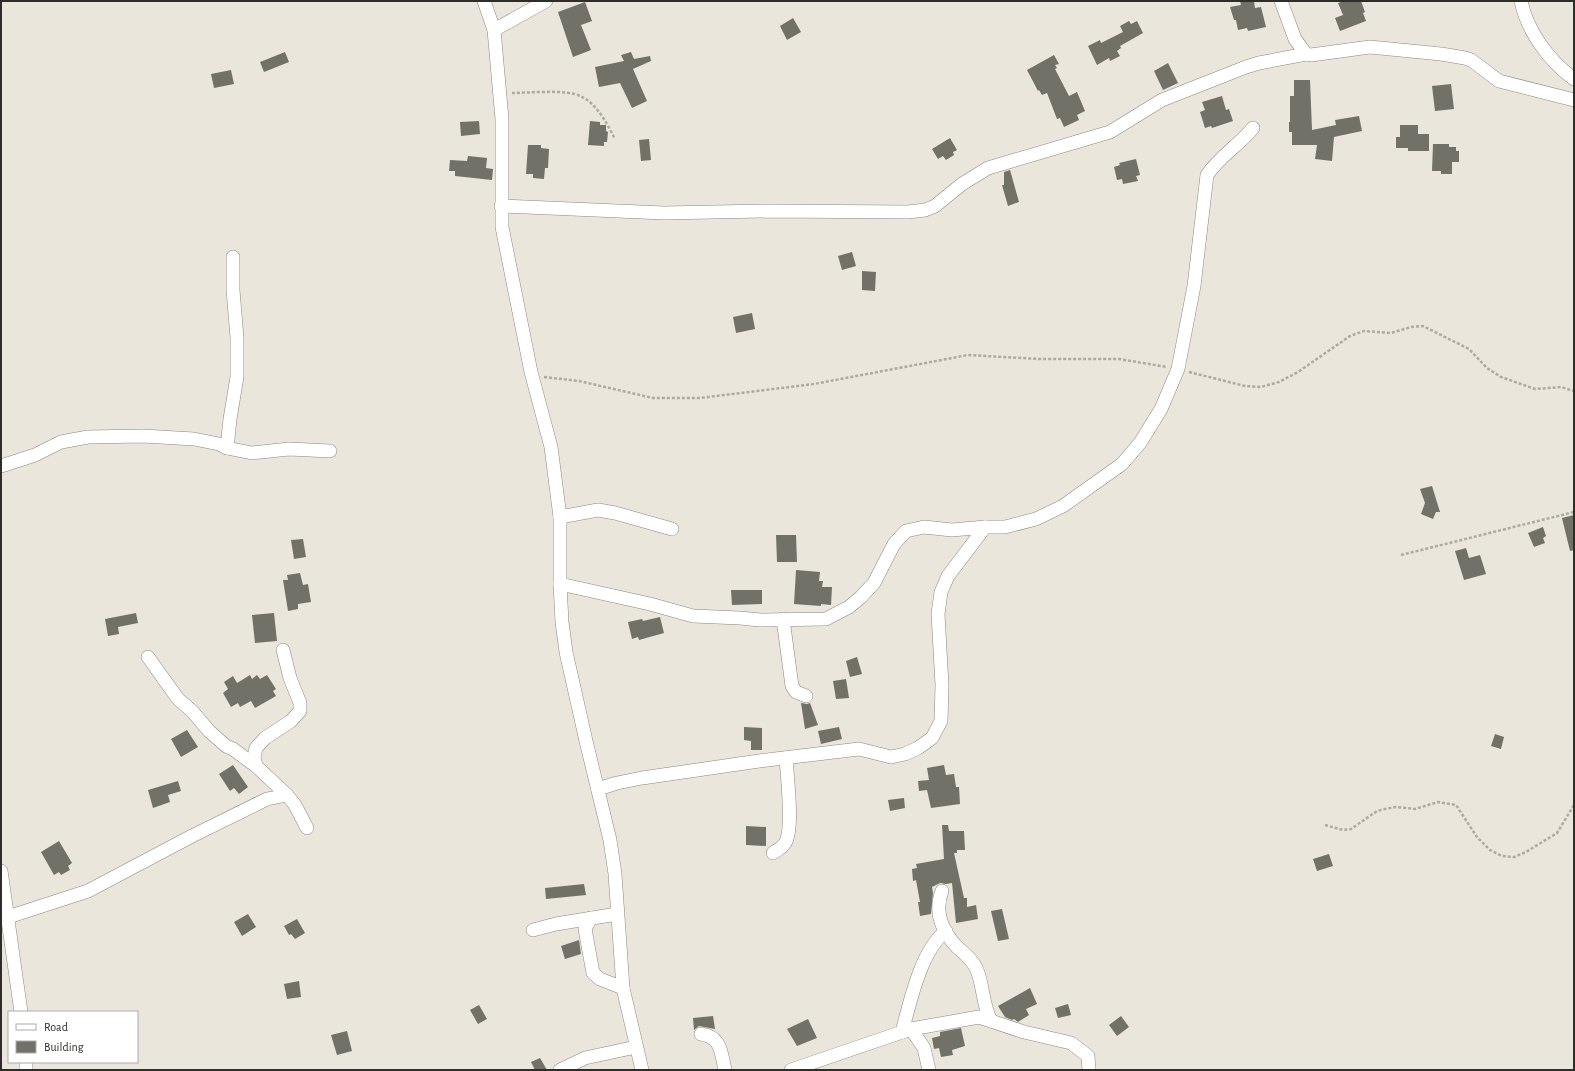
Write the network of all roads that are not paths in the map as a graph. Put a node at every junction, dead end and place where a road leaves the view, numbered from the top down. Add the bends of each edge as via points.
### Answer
1 (484, 1) edge
2 (546, 1) edge
3 (1280, 1) edge
4 (1521, 1) edge
5 (494, 30) junction
6 (1306, 54) junction
7 (1574, 79) edge
8 (1574, 100) edge
9 (1253, 128) dead end
10 (501, 206) junction
11 (232, 257) dead end
12 (227, 448) junction
13 (330, 451) dead end
14 (1, 466) edge
15 (560, 517) junction
16 (985, 527) junction
17 (672, 529) dead end
18 (560, 584) junction
19 (783, 619) junction
20 (283, 650) dead end
21 (148, 657) dead end
22 (806, 696) dead end
23 (786, 758) junction
24 (256, 766) junction
25 (598, 789) junction
26 (287, 795) junction
27 (307, 828) dead end
28 (773, 853) dead end
29 (1, 871) edge
30 (942, 890) dead end
31 (617, 914) junction
32 (8, 917) junction
33 (591, 918) junction
34 (533, 930) dead end
35 (946, 931) junction
36 (622, 988) junction
37 (21, 1011) edge
38 (991, 1021) junction
39 (907, 1030) junction
40 (701, 1034) dead end
41 (636, 1047) junction
42 (560, 1070) edge
43 (642, 1070) edge
44 (725, 1070) edge
45 (791, 1070) edge
46 (929, 1070) edge
47 (1089, 1070) edge

1 - 5 street
2 - 5 street
3 - 6 street via 1295,39
4 - 7 street via 1522,9 1535,36 1562,70
5 - 10 street via 502,119
6 - 8 street via 1370,47 1459,57 1471,60 1499,81
6 - 10 street via 1246,67 1162,100 1110,132 988,168 962,184 935,206 924,210 664,213
9 - 16 street via 1212,167 1207,175 1194,286 1178,369 1160,409 1140,443 1122,464 1063,506 1046,515 1005,527
10 - 15 street via 506,253 532,377 551,447
11 - 12 street via 237,377
12 - 13 street via 252,453 289,449
12 - 14 street via 194,439 143,436 88,437 61,442 35,455
15 - 17 street via 598,510
15 - 18 street
16 - 19 street via 952,530 924,527 906,531 894,544 874,583 849,607 826,619
16 - 23 street via 948,576 941,592 938,614 942,685 940,721 932,738 905,754 891,757 859,749
18 - 19 street via 693,616
18 - 25 street via 566,652
19 - 22 street via 792,686 796,692
20 - 24 street via 300,703 300,711 291,721 264,738 256,748
21 - 24 street via 178,699 209,731
23 - 25 street via 642,778
23 - 28 street via 790,814 788,832 786,842
24 - 26 street
25 - 31 street via 610,840
26 - 27 street
26 - 32 street via 267,799 88,891
29 - 32 street
30 - 35 street via 940,920
31 - 33 street
31 - 36 street
32 - 37 street
33 - 34 street
33 - 36 street via 585,929 593,973 600,979
35 - 38 street via 977,971
35 - 39 street via 929,950 912,996
36 - 41 street
38 - 39 street via 979,1017
38 - 47 street via 1071,1043 1088,1056
39 - 45 street
39 - 46 street via 924,1048
40 - 44 street via 709,1035 719,1044
41 - 42 street via 585,1058
41 - 43 street

